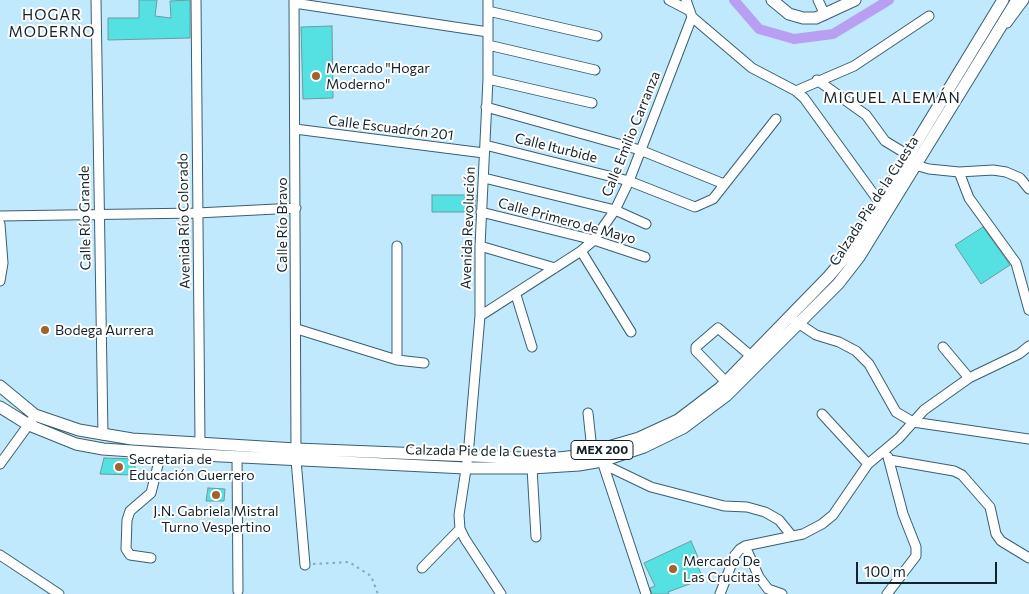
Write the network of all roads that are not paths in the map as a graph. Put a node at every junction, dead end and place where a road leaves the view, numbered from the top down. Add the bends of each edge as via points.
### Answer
1 (96, 0) edge
2 (196, 0) edge
3 (488, 0) edge
4 (669, 0) edge
5 (686, 0) edge
6 (772, 0) edge
7 (818, 0) edge
8 (856, 0) edge
9 (1003, 0) edge
10 (1017, 0) edge
11 (1024, 0) edge
12 (294, 1) edge
13 (488, 11) junction
14 (690, 13) junction
15 (826, 15) junction
16 (929, 16) dead end
17 (488, 32) junction
18 (996, 34) junction
19 (597, 36) dead end
20 (488, 46) junction
21 (595, 70) dead end
22 (488, 79) junction
23 (817, 80) junction
24 (796, 91) junction
25 (592, 104) dead end
26 (486, 107) junction
27 (776, 119) dead end
28 (295, 129) junction
29 (484, 149) junction
30 (640, 150) junction
31 (908, 155) junction
32 (915, 165) junction
33 (959, 172) junction
34 (484, 178) junction
35 (629, 180) junction
36 (724, 184) junction
37 (1029, 189) edge
38 (880, 203) junction
39 (296, 208) junction
40 (616, 210) junction
41 (482, 212) junction
42 (197, 213) junction
43 (99, 215) junction
44 (0, 216) edge
45 (0, 224) edge
46 (646, 224) dead end
47 (594, 240) junction
48 (397, 246) dead end
49 (480, 246) junction
50 (581, 251) junction
51 (645, 257) dead end
52 (555, 268) junction
53 (0, 281) edge
54 (516, 295) junction
55 (1029, 310) edge
56 (480, 316) junction
57 (794, 320) junction
58 (296, 329) junction
59 (631, 332) dead end
60 (1029, 346) edge
61 (532, 347) dead end
62 (943, 348) dead end
63 (751, 356) junction
64 (396, 360) junction
65 (424, 363) dead end
66 (741, 374) junction
67 (969, 378) junction
68 (726, 382) junction
69 (0, 386) edge
70 (0, 407) edge
71 (588, 413) dead end
72 (822, 414) dead end
73 (36, 415) junction
74 (913, 422) junction
75 (28, 425) junction
76 (102, 435) junction
77 (1029, 439) edge
78 (200, 442) junction
79 (883, 451) junction
80 (161, 453) junction
81 (296, 454) junction
82 (237, 456) junction
83 (600, 459) junction
84 (890, 460) junction
85 (467, 462) junction
86 (0, 464) edge
87 (868, 464) junction
88 (532, 468) junction
89 (460, 529) junction
90 (792, 536) junction
91 (536, 537) dead end
92 (745, 546) junction
93 (0, 555) edge
94 (151, 558) dead end
95 (1029, 558) edge
96 (305, 565) road end
97 (422, 568) dead end
98 (238, 591) dead end
99 (59, 594) edge
100 (501, 594) edge
101 (646, 594) edge
102 (720, 594) edge
103 (782, 594) edge
104 (887, 594) edge

1 - 43 street, Calle Río Grande
2 - 42 street, Avenida Río Colorado
3 - 13 street, Avenida Revolución
4 - 14 street
5 - 14 street
6 - 15 main road via 790,14 803,18
7 - 15 street
8 - 15 main road
9 - 31 main road, Calzada Pie de la Cuesta / MEX 200
10 - 18 main road, MEX 200
11 - 18 street, Calzada Pie de la Cuesta
12 - 17 street
12 - 28 street, Calle Río Bravo
13 - 17 street, Avenida Revolución
13 - 19 street
14 - 24 street via 752,68
14 - 30 street, Calle Emilio Carranza
16 - 23 street via 854,66
17 - 20 street, Avenida Revolución
18 - 32 main road, Calzada Pie de la Cuesta / MEX 200
20 - 21 street
20 - 22 street, Avenida Revolución
22 - 25 street
22 - 26 street, Avenida Revolución
23 - 24 street
23 - 31 street via 866,115 885,141
24 - 38 street
26 - 29 street, Avenida Revolución
26 - 30 street
27 - 36 street
28 - 29 street, Calle Escuadrón 201
28 - 39 street, Calle Río Bravo
29 - 34 street, Avenida Revolución
29 - 35 street, Calle Iturbide
30 - 35 street, Calle Emilio Carranza
30 - 36 street
31 - 38 main road, Calzada Pie de la Cuesta / MEX 200
32 - 33 street via 929,170
32 - 57 main road, Calzada Pie de la Cuesta / MEX 200 via 859,257 838,284
33 - 37 street via 1006,172 1020,178
33 - 55 street via 969,198 1016,263
34 - 40 street
34 - 41 street, Avenida Revolución
35 - 36 street, Calle Iturbide via 695,207 713,199
35 - 40 street, Calle Emilio Carranza
38 - 57 main road, Calzada Pie de la Cuesta / MEX 200 via 851,250
39 - 42 street
39 - 58 street, Calle Río Bravo
40 - 46 street
40 - 47 street, Calle Emilio Carranza
41 - 47 street, Calle Primero de Mayo
41 - 49 street, Avenida Revolución
42 - 43 street
42 - 78 street, Avenida Río Colorado
43 - 44 street
43 - 76 street, Calle Río Grande
45 - 53 street via 3,263
47 - 50 street, Calle Emilio Carranza
47 - 51 street, Calle Primero de Mayo
48 - 64 street
49 - 52 street
49 - 56 street, Avenida Revolución
50 - 52 street, Calle Emilio Carranza
50 - 59 street
52 - 54 street, Calle Emilio Carranza
54 - 56 street, Calle Emilio Carranza
54 - 61 street
56 - 85 street, Avenida Revolución
57 - 63 main road, Calzada Pie de la Cuesta / MEX 200
57 - 66 main road, Calzada Pie de la Cuesta / MEX 200
57 - 74 street via 816,335 856,351 869,364 896,412
58 - 64 street
58 - 81 street, Calle Río Bravo
60 - 67 street
62 - 67 street
63 - 66 main road, Calzada Pie de la Cuesta / MEX 200
63 - 68 street via 718,328 696,347 696,352
64 - 65 street
66 - 68 main road, Calzada Pie de la Cuesta / MEX 200
66 - 83 main road, Calzada Pie de la Cuesta / MEX 200 via 727,395 683,428 644,447
67 - 74 street via 943,394
68 - 83 main road, Calzada Pie de la Cuesta / MEX 200 via 699,405 659,430
69 - 73 main road, Calzada Pie de la Cuesta / MEX 200
70 - 75 main road, Calzada Pie de la Cuesta / MEX 200
71 - 83 street via 591,441
72 - 87 street
73 - 75 street
73 - 76 main road, Calzada Pie de la Cuesta / MEX 200
74 - 77 street
74 - 79 street
75 - 80 main road, Calzada Pie de la Cuesta / MEX 200 via 76,444
75 - 86 street
76 - 78 main road, Calzada Pie de la Cuesta / MEX 200
78 - 81 main road, Calzada Pie de la Cuesta / MEX 200
79 - 84 street
79 - 87 street
80 - 82 main road, Calzada Pie de la Cuesta / MEX 200
80 - 94 street via 152,492 130,511 127,520 126,549 130,555
81 - 82 main road, Calzada Pie de la Cuesta / MEX 200
81 - 85 main road, Calzada Pie de la Cuesta / MEX 200
81 - 96 street, Calle Río Bravo
82 - 98 street
83 - 85 main road, Calzada Pie de la Cuesta / MEX 200
83 - 88 main road, Calzada Pie de la Cuesta / MEX 200 via 579,465
83 - 90 street via 651,487 724,506 765,512 779,520
83 - 101 street
84 - 95 street via 962,475 990,507 996,534 1001,541
84 - 104 street via 916,556
85 - 88 main road, Calzada Pie de la Cuesta / MEX 200
85 - 89 street, Avenida Revolución
87 - 90 street via 833,515 822,524
88 - 91 street
89 - 97 street
89 - 100 street
90 - 92 street
92 - 102 street via 735,555
92 - 103 street via 759,578 768,589
93 - 99 street

